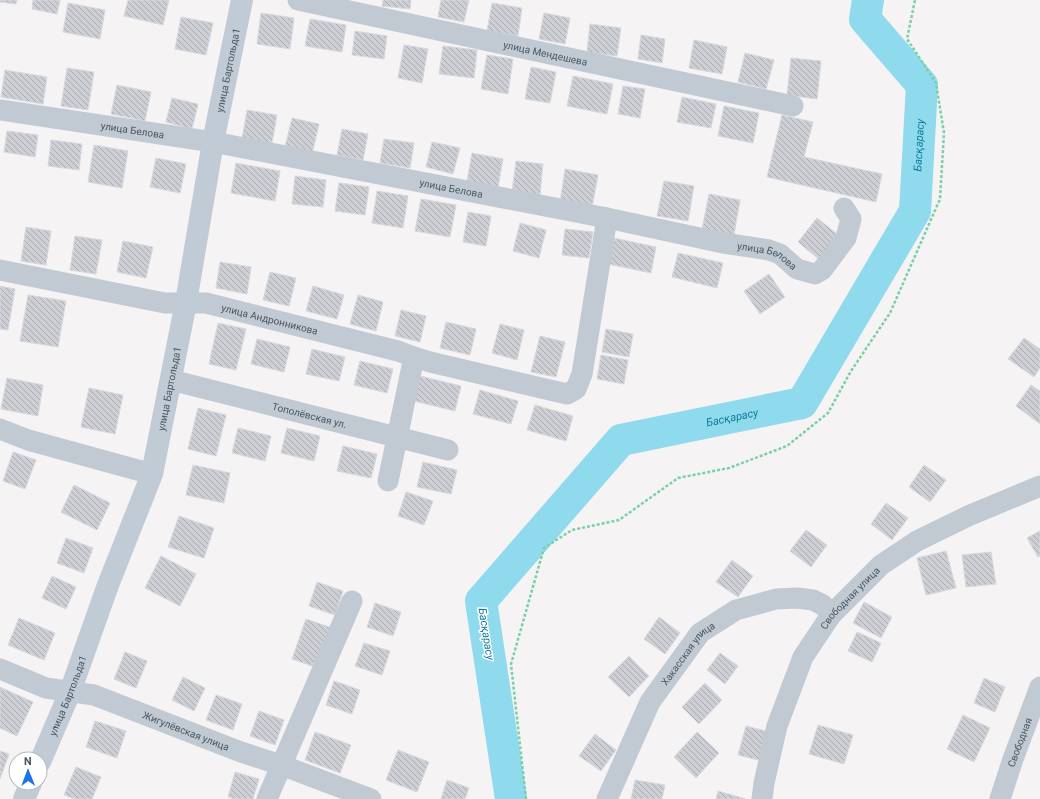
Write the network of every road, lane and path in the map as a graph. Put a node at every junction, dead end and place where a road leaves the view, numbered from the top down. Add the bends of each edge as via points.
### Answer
1 (242, 0) edge
2 (298, 0) edge
3 (915, 0) edge
4 (793, 106) dead end
5 (0, 110) edge
6 (213, 142) junction
7 (844, 208) dead end
8 (607, 218) junction
9 (0, 270) edge
10 (186, 302) junction
11 (414, 357) junction
12 (171, 380) junction
13 (0, 429) edge
14 (397, 438) junction
15 (448, 450) dead end
16 (152, 474) junction
17 (388, 480) dead end
18 (1040, 486) edge
19 (352, 601) dead end
20 (831, 615) junction
21 (0, 669) edge
22 (1040, 687) edge
23 (70, 692) junction
24 (45, 751) edge
25 (281, 765) junction
26 (267, 799) edge
27 (371, 799) edge
28 (526, 799) edge
29 (607, 799) edge
30 (762, 799) edge
31 (1000, 799) edge

1 - 6 street, улица Бартольда1
2 - 4 street, улица Мендешева
3 - 28 path via 907,39 936,83 944,133 940,199 890,313 851,371 828,413 786,446 729,468 678,478 619,520 572,530 544,548 511,664
5 - 6 street, улица Белова
6 - 8 street, улица Белова
6 - 10 street, улица Бартольда1
7 - 8 street, улица Белова via 851,219 846,238 822,270 815,274 797,269 780,254 769,250 723,243
8 - 11 street, улица Андронникова via 582,374 576,389 567,394
9 - 10 street, улица Андронникова via 165,303
10 - 11 street, улица Андронникова via 206,303
10 - 12 street, улица Бартольда1
11 - 14 street
12 - 14 street, Тополёвская ул.
12 - 16 street, улица Бартольда1
13 - 16 street via 28,440
14 - 15 street, Тополёвская ул.
14 - 17 street
16 - 23 street, улица Бартольда1 via 108,585
18 - 20 street, Свободная улица via 968,516 917,541 881,565
19 - 25 street
20 - 29 street, Хакасская улица via 823,605 813,600 776,599 736,610 700,633 650,702
20 - 30 street, Свободная улица via 803,657 777,726
21 - 23 street, Жигулёвская улица via 46,688
22 - 31 street, Свободная
23 - 24 street, улица Бартольда1
23 - 25 street, Жигулёвская улица via 94,695
25 - 26 street
25 - 27 street, Жигулёвская улица

